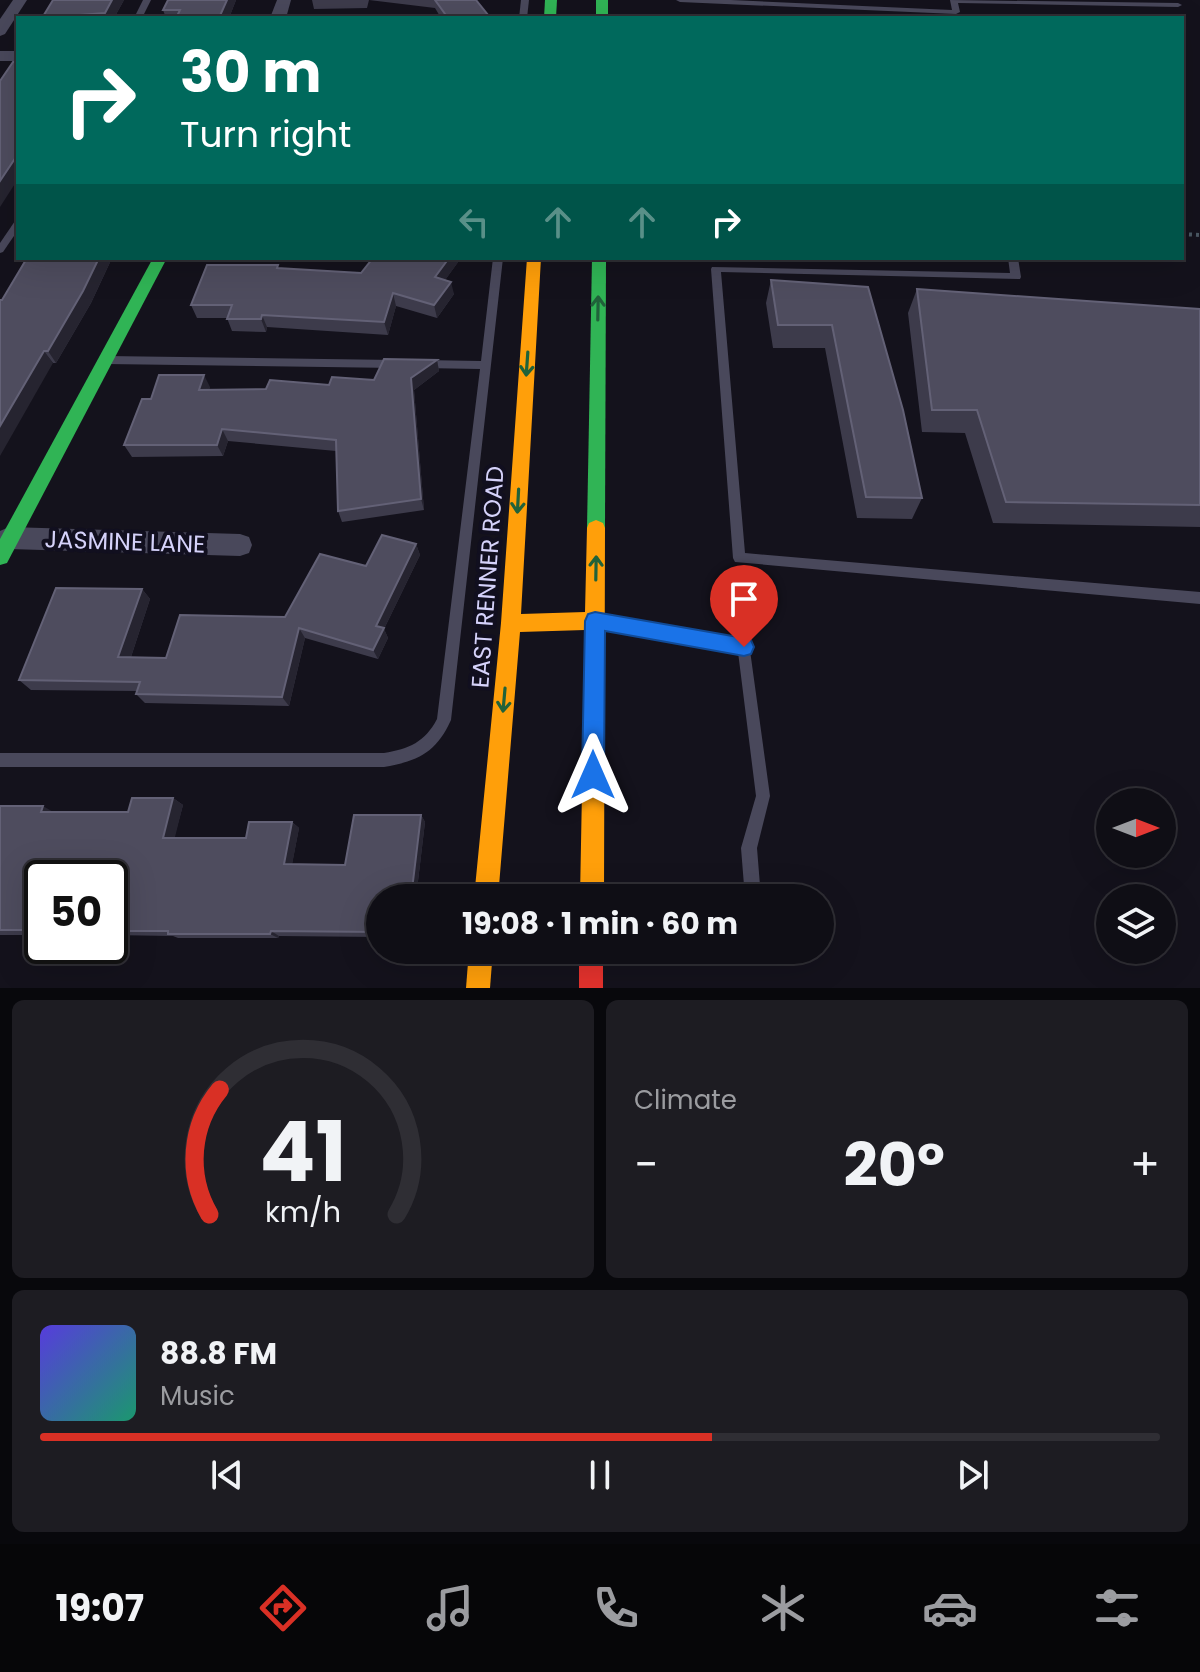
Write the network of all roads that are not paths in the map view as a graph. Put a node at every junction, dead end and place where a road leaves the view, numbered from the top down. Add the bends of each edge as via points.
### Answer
1 (20, 0) edge
2 (680, 0) edge
3 (954, 1) edge
4 (1178, 5) dead end
5 (957, 15) edge
6 (0, 31) edge
7 (16, 226) edge
8 (0, 250) edge
9 (159, 260) edge
10 (498, 260) edge
11 (534, 260) edge
12 (599, 260) edge
13 (1013, 260) edge
14 (105, 360) junction
15 (487, 365) junction
16 (240, 545) dead end
17 (4, 547) edge
18 (1200, 598) edge
19 (595, 621) junction
20 (511, 623) junction
21 (0, 760) edge
22 (487, 884) edge
23 (592, 884) edge
24 (752, 884) edge
25 (480, 964) edge
26 (591, 964) edge
27 (478, 988) edge
28 (591, 988) edge

1 - 6 street
2 - 5 lane
3 - 4 lane
3 - 5 lane
7 - 8 lane
9 - 14 main road
10 - 15 lane
11 -> 20 main road, EAST RENNER ROAD
19 -> 12 main road
13 - 18 lane via 1016,277 716,269 739,558
14 - 15 lane
14 - 17 main road
15 - 21 lane via 444,720 415,755 384,760
16 - 17 street, JASMINE LANE
19 - 20 main road
19 - 23 main road
19 - 24 lane via 744,647 763,796 749,848
20 -> 22 main road, EAST RENNER ROAD
25 - 27 main road
26 - 28 main road

